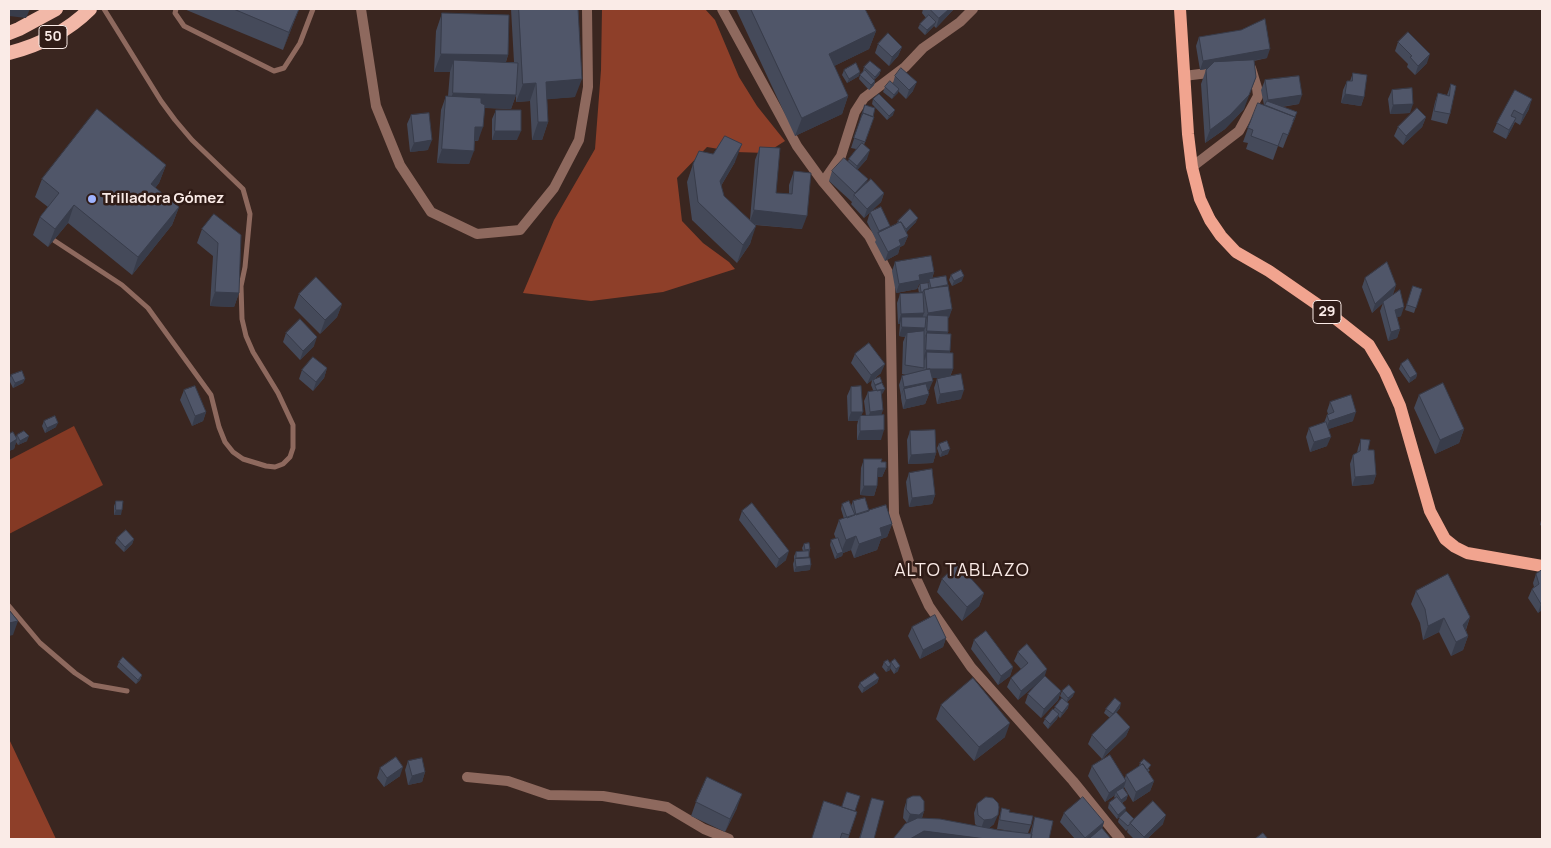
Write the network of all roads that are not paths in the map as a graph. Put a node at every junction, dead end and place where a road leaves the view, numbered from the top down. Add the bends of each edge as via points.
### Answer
1 (56, 9) edge
2 (90, 9) edge
3 (104, 9) edge
4 (176, 9) edge
5 (313, 9) edge
6 (361, 9) edge
7 (587, 9) edge
8 (722, 9) edge
9 (973, 9) edge
10 (1180, 9) edge
11 (9, 33) edge
12 (9, 53) edge
13 (1242, 69) edge
14 (1223, 72) edge
15 (1184, 76) junction
16 (1192, 167) junction
17 (823, 182) junction
18 (55, 241) edge
19 (1542, 566) edge
20 (9, 606) edge
21 (126, 691) dead end
22 (467, 777) dead end
23 (729, 839) edge
24 (1120, 839) edge

1 - 11 highway, 50
2 - 12 highway, 50 via 56,35
3 - 18 lane via 175,120 243,189 250,214 241,286 242,319 253,352 293,425 294,448 284,464 266,466 243,459 233,452 219,427 211,395 148,308 122,285
4 - 5 lane via 175,13 184,26 274,71 284,68 300,44
6 - 7 street via 376,106 400,165 431,212 477,234 520,230 554,188 579,140 588,87
8 - 17 street via 797,146
9 - 17 street via 864,98 855,112 841,156
10 - 15 main road, 29
13 - 16 street via 1252,68 1258,96 1239,131
14 - 15 street
15 - 16 main road, 29
16 - 19 main road, 29 via 1200,199 1210,220 1236,252 1321,307 1369,345 1400,406 1430,511 1445,539 1467,553
17 - 24 street via 869,236 890,276 894,514 910,565 929,606 971,667
20 - 21 lane via 40,642 76,673 93,685
22 - 23 street via 508,781 549,795 603,796 667,807 704,829

